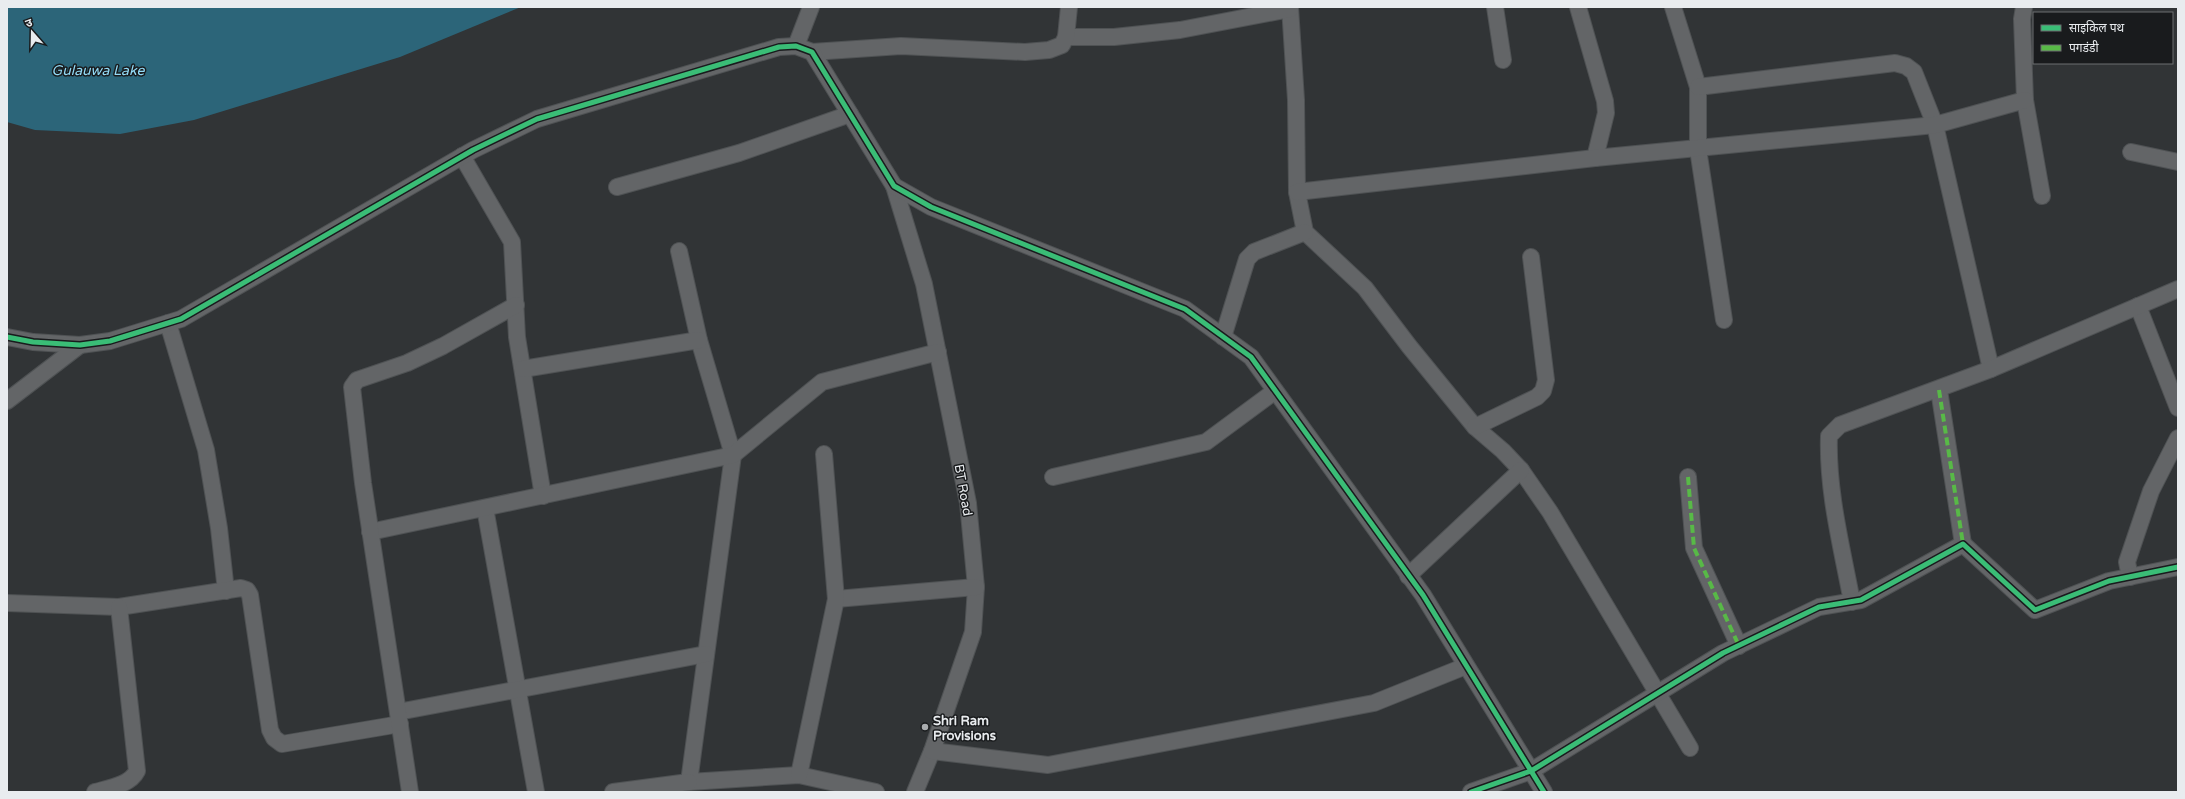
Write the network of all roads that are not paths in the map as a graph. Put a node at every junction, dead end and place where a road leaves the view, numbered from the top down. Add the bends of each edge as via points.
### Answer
1 (811, 7) edge
2 (1069, 7) edge
3 (1495, 7) edge
4 (1578, 7) edge
5 (1673, 7) edge
6 (2024, 7) edge
7 (1290, 8) edge
8 (1066, 37) junction
9 (796, 46) junction
10 (812, 52) junction
11 (1503, 60) dead end
12 (1698, 87) junction
13 (2025, 100) junction
14 (850, 114) junction
15 (1935, 124) junction
16 (1698, 149) junction
17 (2131, 152) dead end
18 (462, 156) junction
19 (1594, 158) junction
20 (2178, 162) edge
21 (894, 186) junction
22 (617, 187) dead end
23 (1297, 192) junction
24 (2042, 196) dead end
25 (1305, 232) junction
26 (679, 250) dead end
27 (1531, 257) dead end
28 (2178, 289) edge
29 (516, 305) junction
30 (2138, 306) junction
31 (1724, 320) dead end
32 (168, 323) junction
33 (7, 337) edge
34 (1223, 337) junction
35 (699, 340) junction
36 (80, 346) junction
37 (938, 352) junction
38 (523, 369) junction
39 (1992, 369) junction
40 (1939, 390) junction
41 (1275, 391) junction
42 (7, 401) edge
43 (2178, 408) edge
44 (1475, 427) junction
45 (2178, 438) edge
46 (824, 454) dead end
47 (733, 455) junction
48 (1521, 470) junction
49 (1053, 477) dead end
50 (1688, 477) dead end
51 (543, 496) junction
52 (484, 508) junction
53 (370, 532) junction
54 (1963, 544) junction
55 (2178, 567) edge
56 (1408, 576) junction
57 (2130, 577) junction
58 (976, 587) junction
59 (226, 590) junction
60 (836, 599) junction
61 (1852, 602) junction
62 (7, 603) edge
63 (119, 607) junction
64 (1739, 646) junction
65 (706, 654) junction
66 (1466, 666) junction
67 (518, 690) junction
68 (1657, 694) junction
69 (399, 718) junction
70 (1690, 748) dead end
71 (932, 751) junction
72 (1531, 771) junction
73 (799, 775) junction
74 (689, 782) junction
75 (95, 792) edge
76 (410, 792) edge
77 (536, 792) edge
78 (613, 792) edge
79 (876, 792) edge
80 (916, 792) edge
81 (1471, 792) edge
82 (1544, 792) edge

1 - 9 street
2 - 8 street
3 - 11 street
4 - 19 street via 1605,101 1606,113
5 - 12 street
6 - 13 street via 2022,19
7 - 8 street via 1180,30 1114,37
7 - 23 street via 1296,100
8 - 10 street via 1062,45 1049,50 1025,52 901,46
9 - 10 street
9 - 18 street via 779,47 537,119
10 - 14 street
12 - 15 street via 1895,63 1914,72
12 - 16 street
13 - 15 street
13 - 24 street
14 - 21 street
14 - 22 street via 739,153
15 - 16 street
15 - 39 street
16 - 19 street
16 - 31 street
17 - 20 street
18 - 29 street via 512,242
18 - 32 street via 182,319
19 - 23 street
21 - 34 street via 931,207 1185,309
21 - 37 street, BT Road via 924,284
23 - 25 street
25 - 34 street via 1254,252 1247,259
25 - 44 street via 1365,288
26 - 35 street
27 - 44 street via 1546,380 1543,391 1537,397
28 - 30 street
29 - 38 street via 517,337
29 - 53 street via 443,346 354,383 352,393
30 - 39 street
30 - 43 street
32 - 36 street via 110,341
32 - 59 street via 206,450
33 - 36 street
34 - 41 street via 1251,357
35 - 38 street
35 - 47 street
36 - 42 street
37 - 47 street via 822,382
37 - 58 street, BT Road via 968,502
38 - 51 street
39 - 40 street
40 - 54 street
40 - 61 street via 1840,425 1829,436 1835,510
41 - 49 street via 1206,442
41 - 56 street
44 - 48 street
45 - 57 street via 2151,491 2127,562
46 - 60 street
47 - 51 street
47 - 65 street
48 - 56 street
48 - 68 street via 1550,512
50 - 64 street via 1694,548
51 - 52 street
52 - 53 street
52 - 67 street
53 - 69 street
54 - 57 street via 2035,610 2109,581
54 - 61 street via 1861,600
55 - 57 street
56 - 66 street
58 - 60 street
58 - 71 street, BT Road via 973,632
59 - 63 street
59 - 69 street via 241,588 247,590 250,595 270,730 274,738 282,744
60 - 73 street
61 - 64 street via 1819,607
62 - 63 street
63 - 75 street via 137,771 134,777 124,783
64 - 68 street
65 - 67 street
65 - 74 street
66 - 71 street via 1374,703 1048,765
66 - 72 street
67 - 69 street
67 - 77 street
68 - 70 street
68 - 72 street
69 - 76 street
71 - 80 street, BT Road
72 - 81 street
72 - 82 street
73 - 74 street
73 - 79 street
74 - 78 street

